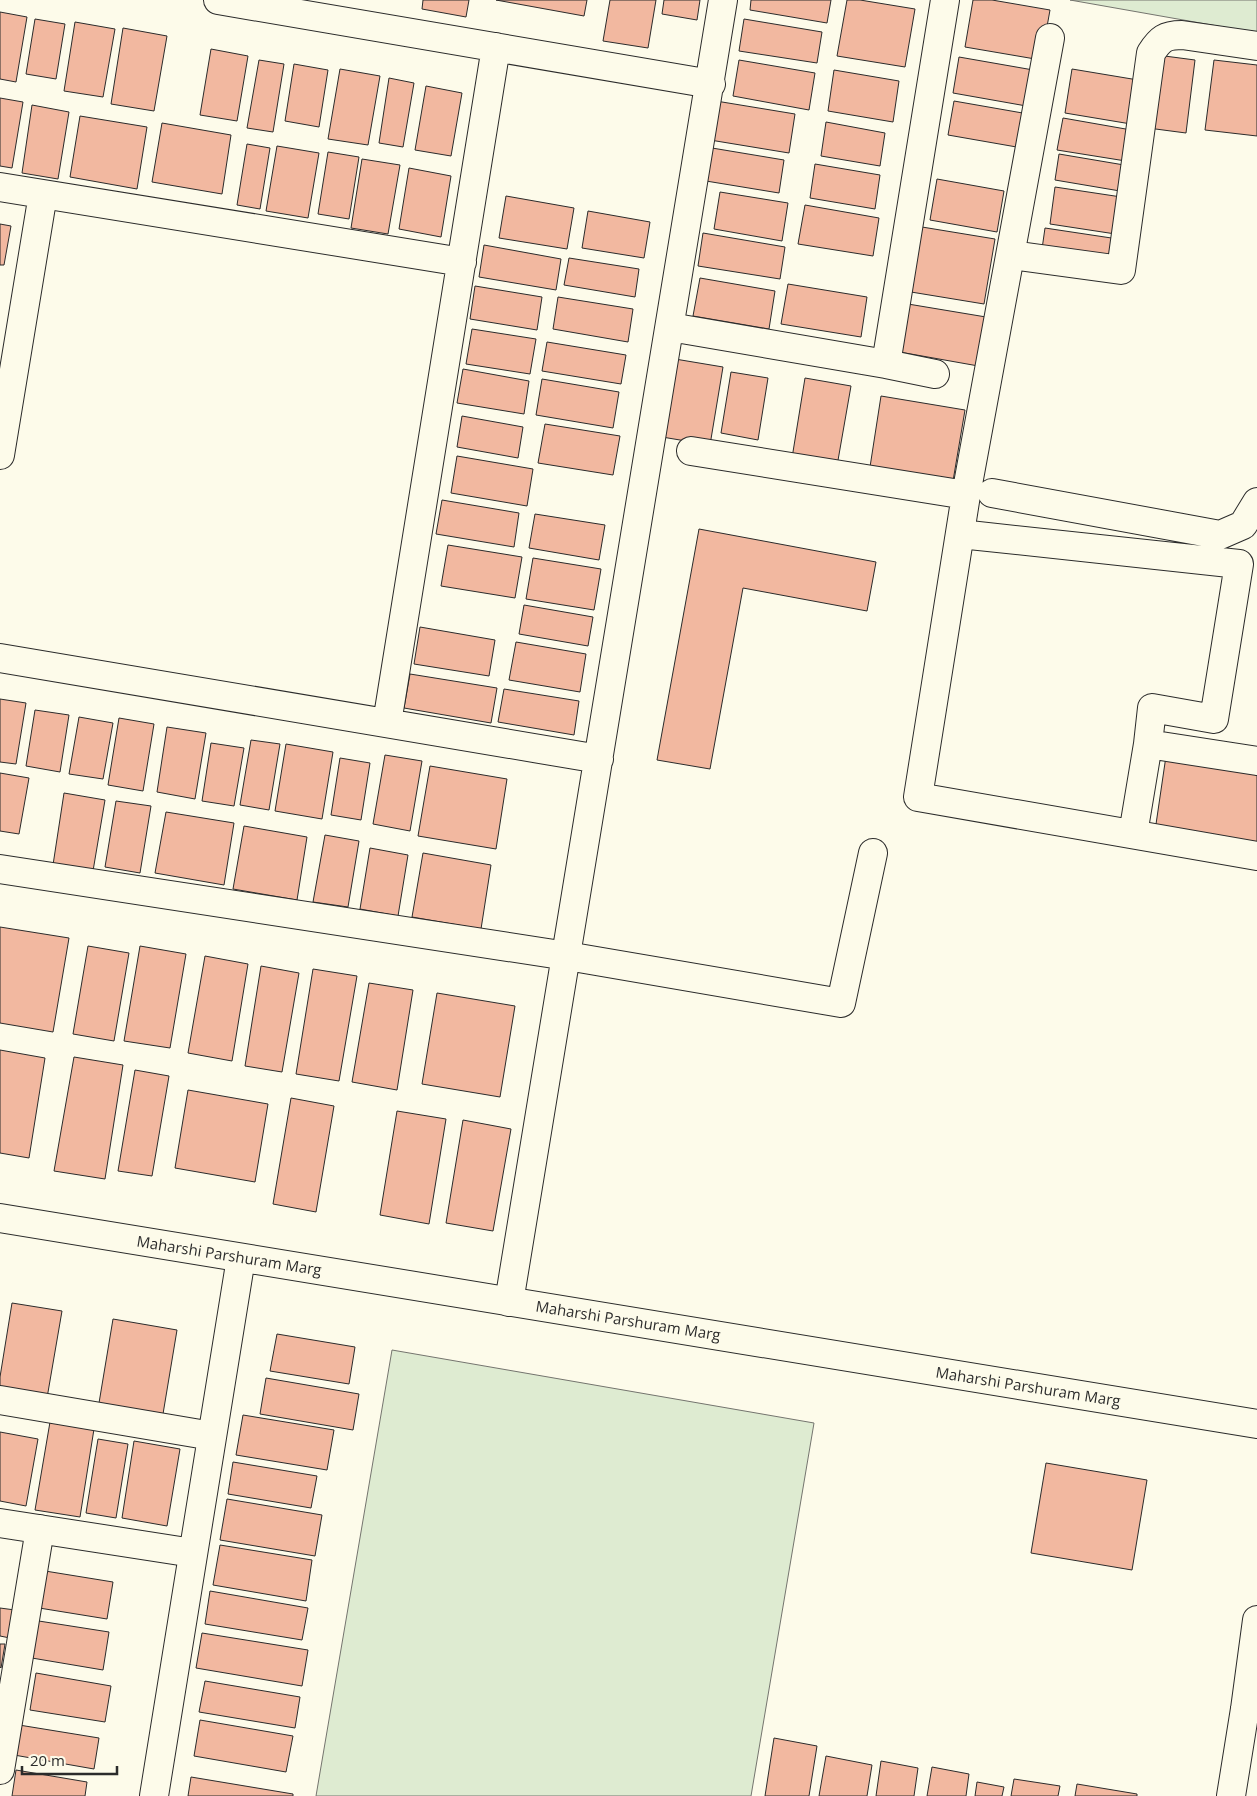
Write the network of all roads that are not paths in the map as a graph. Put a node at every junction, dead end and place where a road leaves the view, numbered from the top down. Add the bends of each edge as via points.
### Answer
1 (218, 0) edge
2 (723, 0) edge
3 (945, 0) edge
4 (1050, 38) dead end
5 (1257, 46) edge
6 (496, 47) junction
7 (710, 84) junction
8 (0, 187) edge
9 (43, 194) junction
10 (1011, 255) junction
11 (462, 262) junction
12 (670, 327) junction
13 (886, 364) junction
14 (935, 374) dead end
15 (691, 451) dead end
16 (0, 455) edge
17 (979, 494) junction
18 (1257, 502) edge
19 (960, 534) junction
20 (0, 658) edge
21 (387, 723) junction
22 (1148, 744) junction
23 (599, 759) junction
24 (1257, 761) edge
25 (1134, 834) junction
26 (873, 852) dead end
27 (1257, 856) edge
28 (0, 869) edge
29 (567, 956) junction
30 (0, 1218) edge
31 (241, 1258) junction
32 (510, 1302) junction
33 (0, 1400) edge
34 (1257, 1424) edge
35 (212, 1436) junction
36 (0, 1523) edge
37 (40, 1529) junction
38 (193, 1553) junction
39 (1257, 1620) edge
40 (1251, 1710) edge
41 (1, 1758) edge
42 (154, 1796) edge
43 (1231, 1796) edge

1 - 6 street
2 - 7 street
3 - 13 street
4 - 10 street
5 - 10 street via 1170,35 1159,41 1151,53 1121,270
6 - 7 street
6 - 11 street
7 - 12 street
8 - 9 street
9 - 11 street
9 - 16 street
10 - 17 street
11 - 21 street
12 - 13 street
12 - 23 street
13 - 14 street
15 - 17 street
17 - 18 street via 1220,534 1243,525
17 - 19 street
19 - 22 street via 1238,564 1214,719 1152,708
19 - 25 street via 918,797
20 - 21 street
21 - 23 street
22 - 24 street
22 - 25 street
23 - 29 street
25 - 27 street
26 - 29 street via 841,1003
28 - 29 street
29 - 32 street
30 - 31 street, Maharshi Parshuram Marg
31 - 32 street, Maharshi Parshuram Marg
31 - 35 street
32 - 34 street, Maharshi Parshuram Marg
33 - 35 street
35 - 38 street
36 - 37 street
37 - 38 street
37 - 41 street
38 - 42 street
39 - 40 street
40 - 43 street

